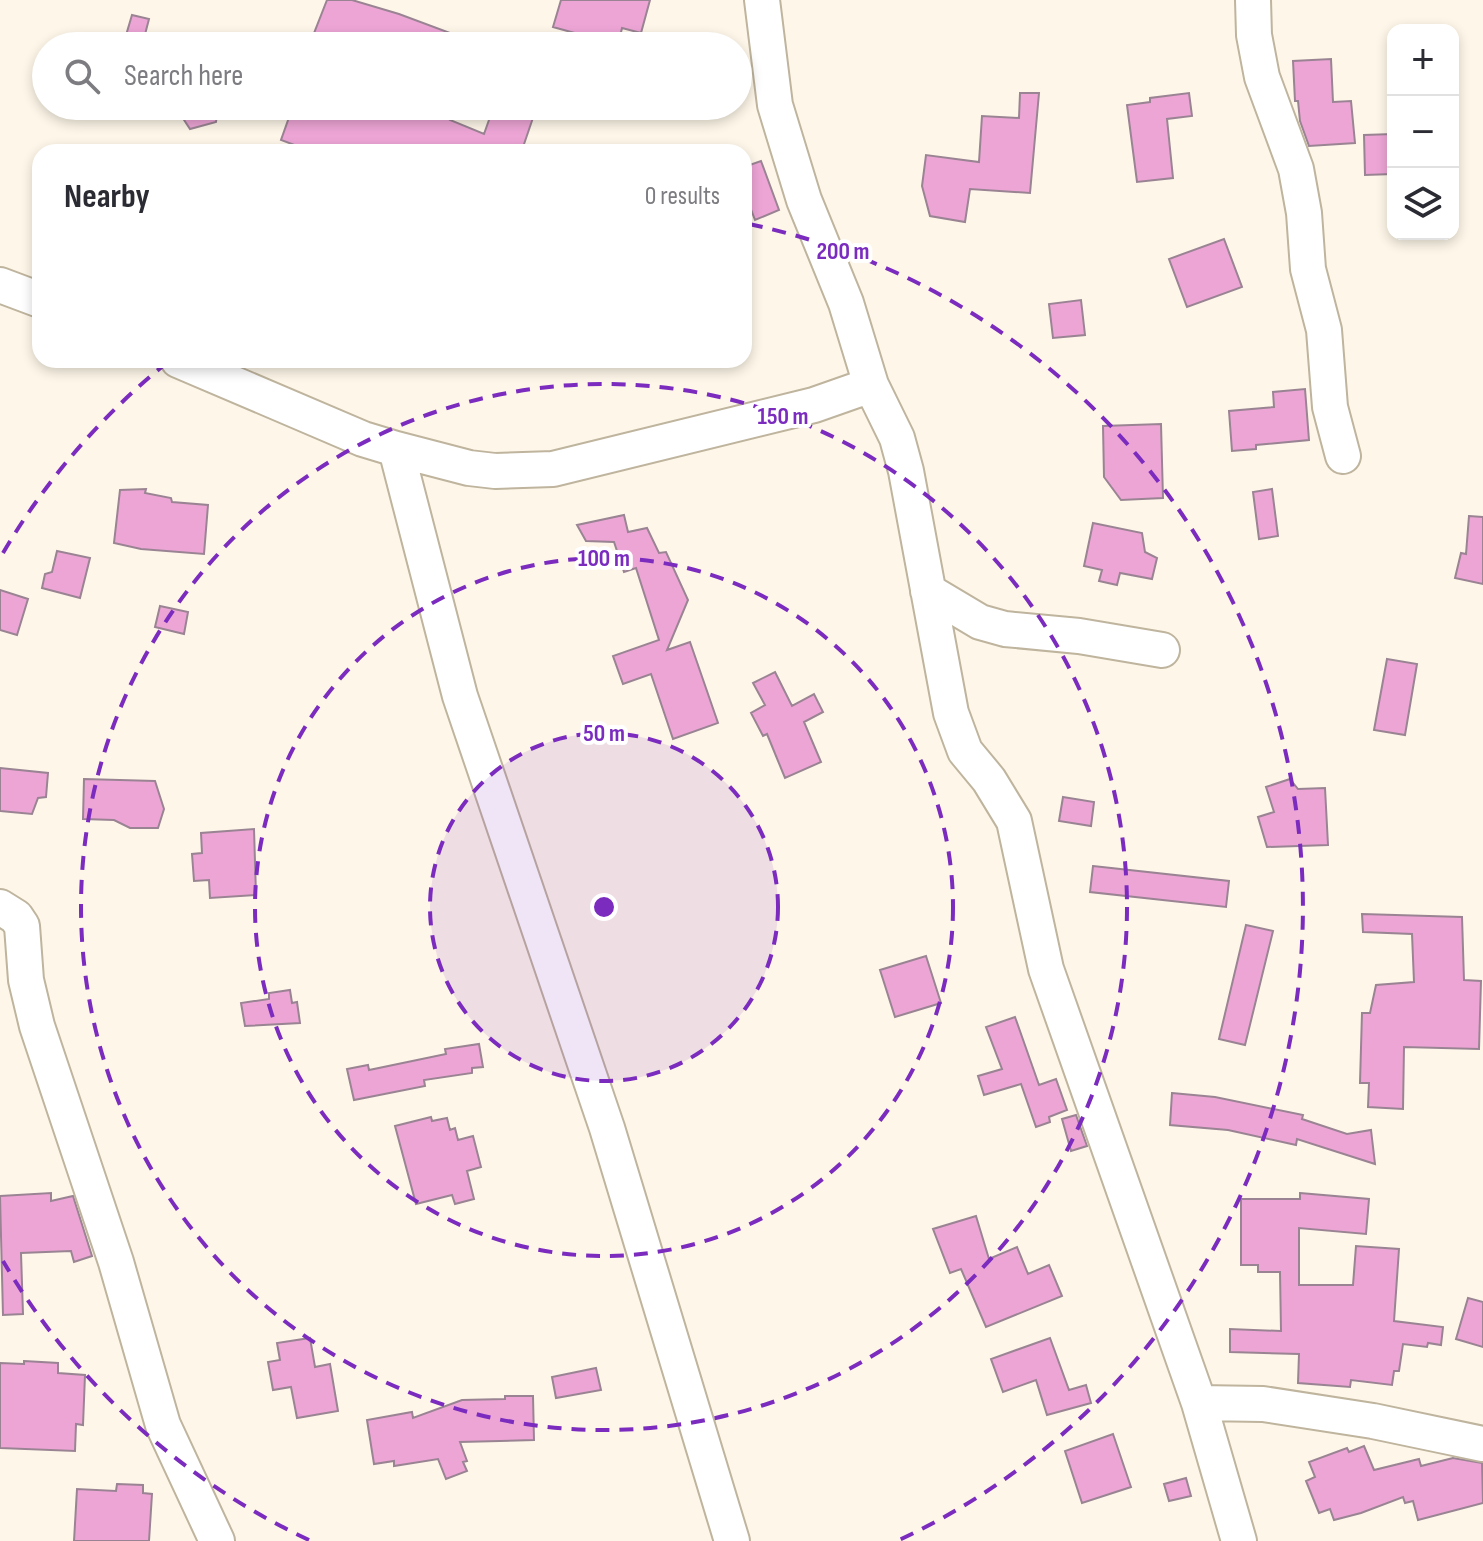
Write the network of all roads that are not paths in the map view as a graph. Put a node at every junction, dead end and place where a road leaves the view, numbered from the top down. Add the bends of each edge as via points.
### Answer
1 (762, 0) edge
2 (1253, 0) edge
3 (0, 285) edge
4 (32, 297) edge
5 (197, 368) edge
6 (871, 385) junction
7 (396, 449) junction
8 (1343, 456) dead end
9 (928, 591) junction
10 (1162, 650) dead end
11 (0, 907) edge
12 (1199, 1403) junction
13 (1483, 1444) edge
14 (217, 1541) edge
15 (732, 1541) edge
16 (1239, 1541) edge

1 - 6 street via 775,105
2 - 8 street via 1262,77 1296,169 1308,269 1324,330 1330,407
3 - 4 street
5 - 7 street
6 - 7 street via 814,405 553,469 469,468
6 - 9 street via 897,438
7 - 15 street via 460,696 607,1128
9 - 10 street via 980,622 1005,629
9 - 12 street via 951,713 965,751 1014,821 1046,969
11 - 14 street via 22,926 26,980 37,1026 120,1275 163,1425
12 - 13 street via 1263,1404
12 - 16 street

